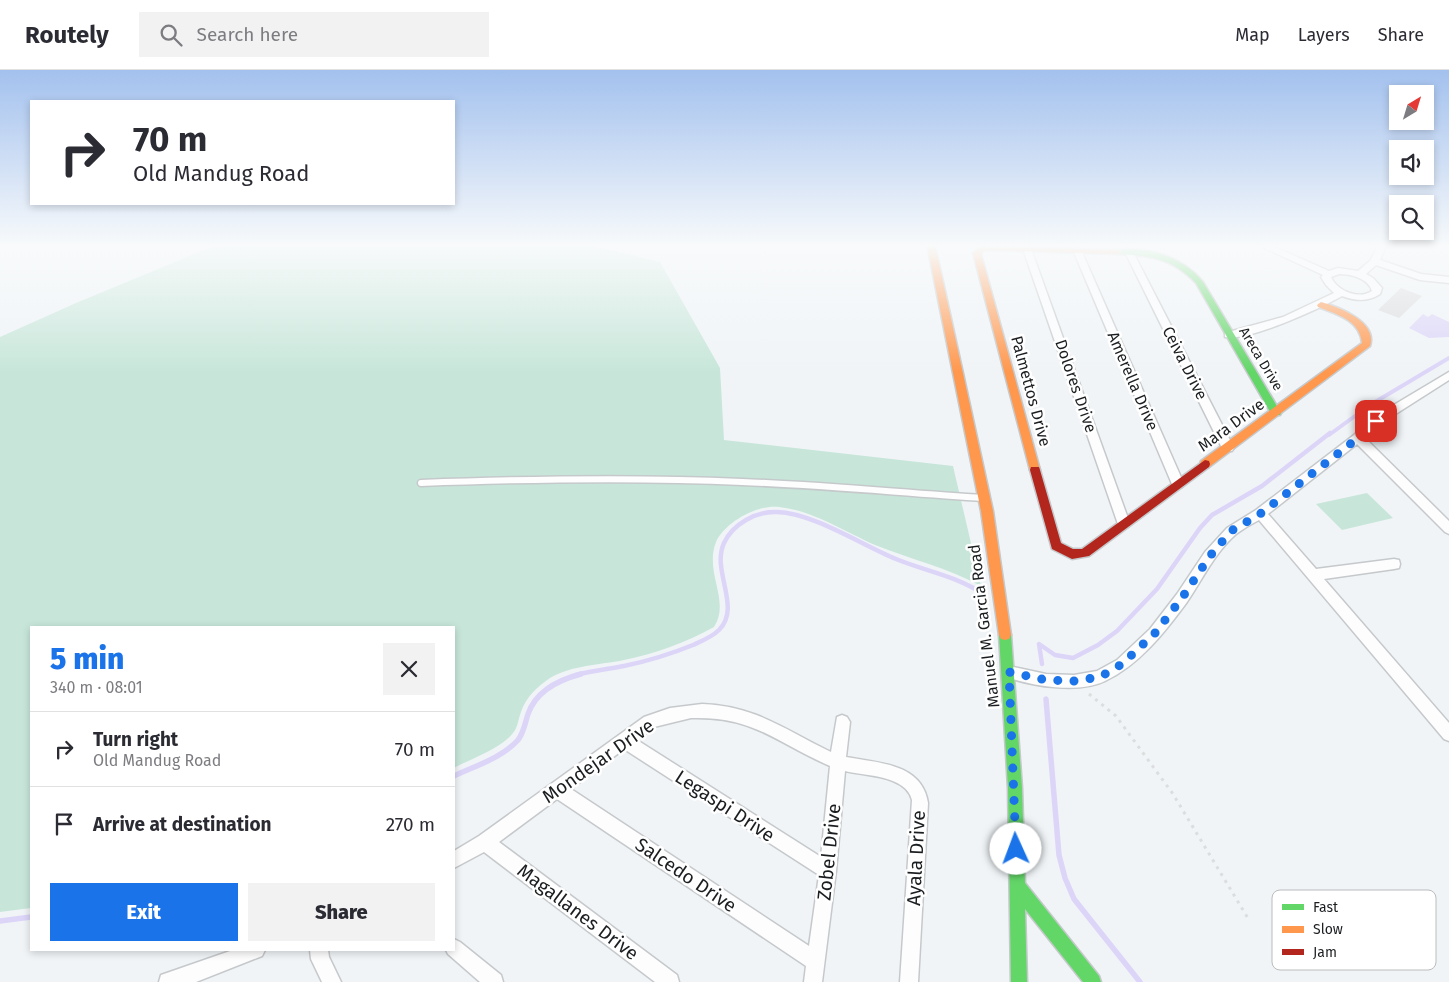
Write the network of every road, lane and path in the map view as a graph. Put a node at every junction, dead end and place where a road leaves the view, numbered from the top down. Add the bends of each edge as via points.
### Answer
1 (940, 288) edge
2 (986, 288) edge
3 (1041, 288) edge
4 (1094, 288) edge
5 (1146, 288) edge
6 (1201, 288) edge
7 (1335, 288) edge
8 (1377, 288) edge
9 (1341, 292) junction
10 (1321, 305) junction
11 (1229, 335) junction
12 (1449, 375) edge
13 (1276, 413) junction
14 (1358, 438) junction
15 (1228, 448) junction
16 (420, 483) dead end
17 (1178, 484) junction
18 (984, 498) junction
19 (1260, 514) junction
20 (1124, 524) junction
21 (1449, 529) edge
22 (1056, 546) joint
23 (1394, 564) dead end
24 (1313, 575) junction
25 (1009, 672) junction
26 (1074, 681) junction
27 (842, 722) dead end
28 (1449, 734) edge
29 (623, 740) junction
30 (838, 762) junction
31 (557, 789) junction
32 (485, 842) junction
33 (455, 859) edge
34 (828, 871) junction
35 (1018, 887) junction
36 (1249, 920) dead end
37 (455, 949) edge
38 (254, 951) edge
39 (319, 951) edge
40 (815, 961) junction
41 (205, 976) edge
42 (168, 982) edge
43 (332, 982) edge
44 (494, 982) edge
45 (670, 982) edge
46 (813, 982) edge
47 (910, 982) edge
48 (1018, 982) edge
49 (1093, 982) edge

1 - 18 street, Manuel M. Garcia Road
2 - 22 street, Palmettos Drive
3 - 20 street, Dolores Drive
4 - 17 street, Amerella Drive
5 - 15 street, Ceiva Drive
6 - 11 street, Areca Drive
7 - 9 street
8 - 9 street via 1378,292 1374,296 1360,297
9 - 10 street
10 - 11 street via 1300,315
10 - 13 street, Mara Drive via 1359,324 1367,333 1367,344
11 - 13 street, Areca Drive
12 - 14 street via 1376,421
13 - 15 street, Mara Drive
14 - 19 street
14 - 21 street
15 - 17 street, Mara Drive
16 - 18 lane via 588,478 686,480
17 - 20 street, Mara Drive
18 - 25 street, Manuel M. Garcia Road
19 - 24 street
19 - 26 street via 1231,531 1155,633 1122,664 1100,677
20 - 22 street, Mara Drive via 1085,553 1072,554
23 - 24 street
24 - 28 street
25 - 26 street via 1046,680
25 - 35 street, Manuel M. Garcia Road
26 - 36 path via 1116,716 1173,794
27 - 30 street, Zobel Drive
29 - 30 street, Mondejar Drive via 666,715 687,711 735,714 756,721
29 - 31 street, Mondejar Drive
29 - 34 street, Legaspi Drive
30 - 34 street, Zobel Drive
30 - 47 street, Ayala Drive via 894,775 908,781 919,795
31 - 32 street, Mondejar Drive
31 - 40 street, Salcedo Drive
32 - 33 street, Mondejar Drive
32 - 45 street, Magallanes Drive
34 - 40 street, Zobel Drive
35 - 48 street, Manuel M. Garcia Road
35 - 49 street
37 - 44 street
38 - 41 street
39 - 43 street
40 - 46 street, Zobel Drive
41 - 42 street

